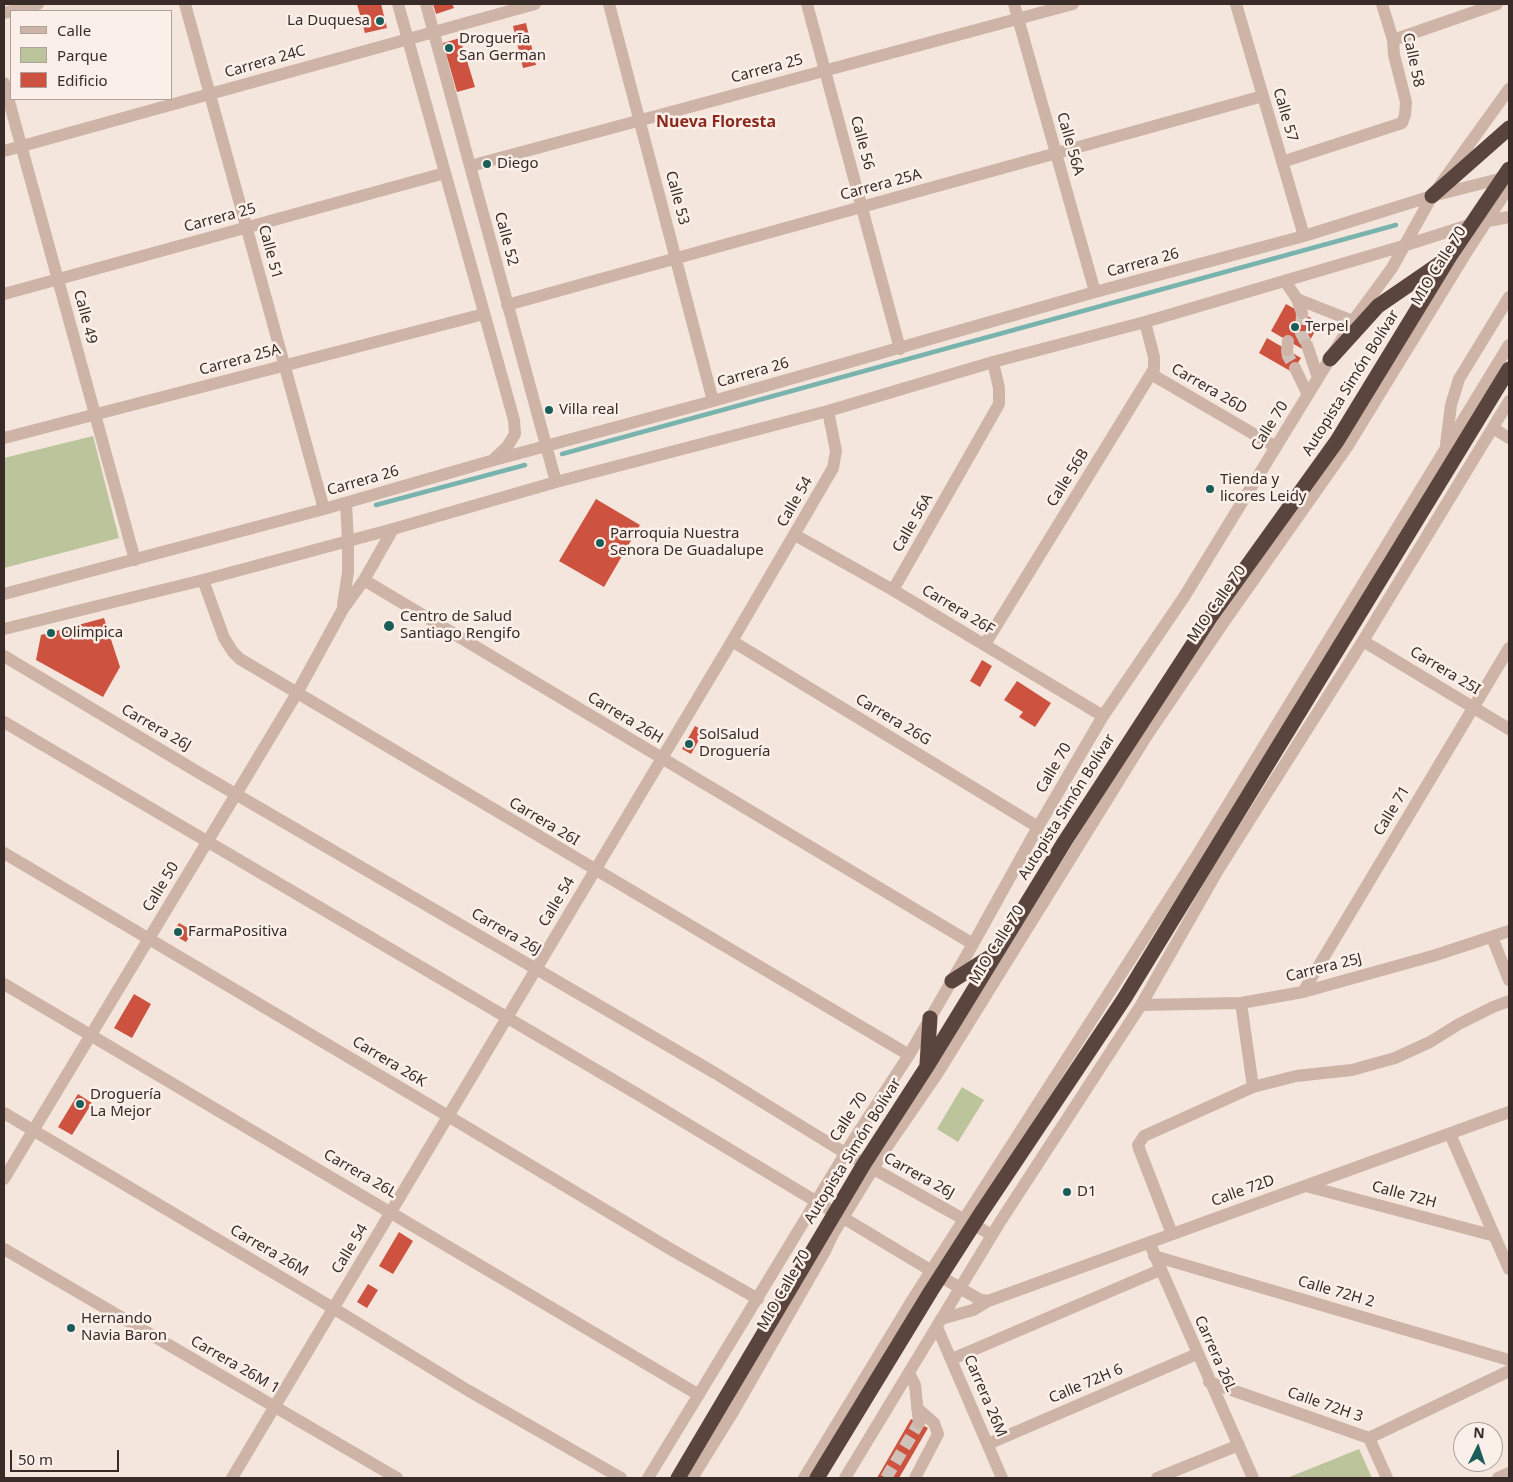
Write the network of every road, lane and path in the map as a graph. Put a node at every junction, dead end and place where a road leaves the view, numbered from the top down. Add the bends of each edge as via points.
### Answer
1 (38, 4) edge
2 (185, 4) edge
3 (398, 4) edge
4 (426, 4) edge
5 (535, 4) edge
6 (610, 4) edge
7 (807, 4) edge
8 (1014, 4) edge
9 (1072, 4) edge
10 (1236, 4) edge
11 (1382, 4) edge
12 (1497, 4) edge
13 (15, 10) edge
14 (1018, 18) junction
15 (433, 32) junction
16 (408, 39) junction
17 (1393, 40) junction
18 (826, 70) junction
19 (4, 83) edge
20 (1509, 89) edge
21 (210, 94) junction
22 (1263, 96) junction
23 (640, 120) junction
24 (1509, 128) edge
25 (21, 146) junction
26 (4, 151) edge
27 (1056, 153) junction
28 (1282, 162) junction
29 (470, 166) junction
30 (445, 174) junction
31 (1508, 177) edge
32 (1432, 196) junction
33 (862, 206) junction
34 (1509, 217) edge
35 (1479, 223) junction
36 (247, 228) junction
37 (1304, 236) junction
38 (1403, 246) junction
39 (1450, 256) junction
40 (676, 258) junction
41 (58, 280) junction
42 (1286, 281) junction
43 (1095, 292) junction
44 (4, 294) edge
45 (1509, 297) edge
46 (1297, 299) junction
47 (507, 305) junction
48 (1302, 313) tunnel mouth
49 (484, 314) junction
50 (1353, 321) junction
51 (1145, 322) junction
52 (1307, 345) tunnel mouth
53 (1509, 345) edge
54 (900, 348) junction
55 (1330, 358) junction
56 (993, 362) junction
57 (285, 366) junction
58 (1295, 368) tunnel mouth
59 (1509, 369) edge
60 (1151, 374) junction
61 (1318, 378) junction
62 (1308, 395) junction
63 (713, 401) junction
64 (1509, 401) edge
65 (828, 411) junction
66 (95, 415) junction
67 (1493, 428) junction
68 (4, 438) edge
69 (1509, 438) edge
70 (546, 446) junction
71 (1276, 447) junction
72 (1446, 449) junction
73 (494, 460) junction
74 (556, 482) junction
75 (346, 503) junction
76 (324, 509) junction
77 (392, 529) junction
78 (795, 534) junction
79 (348, 541) junction
80 (135, 560) junction
81 (203, 580) junction
82 (364, 580) junction
83 (894, 590) junction
84 (4, 594) edge
85 (343, 609) junction
86 (4, 628) edge
87 (732, 641) junction
88 (1363, 641) junction
89 (985, 644) junction
90 (1509, 648) edge
91 (4, 656) edge
92 (297, 693) junction
93 (1473, 707) junction
94 (1103, 716) junction
95 (4, 722) edge
96 (1509, 729) edge
97 (661, 758) junction
98 (236, 794) junction
99 (1038, 828) junction
100 (207, 842) junction
101 (4, 853) edge
102 (1212, 866) junction
103 (594, 870) junction
104 (1509, 931) edge
105 (1492, 937) junction
106 (148, 939) junction
107 (973, 944) junction
108 (996, 953) junction
109 (536, 968) junction
110 (1509, 980) edge
111 (952, 981) junction
112 (4, 984) edge
113 (1303, 992) junction
114 (1509, 1001) edge
115 (1241, 1003) junction
116 (1140, 1004) junction
117 (507, 1018) junction
118 (930, 1018) junction
119 (90, 1035) junction
120 (909, 1055) junction
121 (926, 1068) junction
122 (1254, 1087) junction
123 (1509, 1112) edge
124 (4, 1113) edge
125 (448, 1116) junction
126 (33, 1131) junction
127 (1450, 1134) junction
128 (845, 1153) junction
129 (869, 1166) junction
130 (4, 1179) edge
131 (1306, 1186) junction
132 (816, 1200) junction
133 (391, 1211) junction
134 (840, 1214) junction
135 (968, 1223) junction
136 (1172, 1234) junction
137 (992, 1235) junction
138 (1495, 1236) junction
139 (1149, 1243) junction
140 (4, 1249) edge
141 (1505, 1249) edge
142 (1154, 1256) junction
143 (1509, 1269) edge
144 (1160, 1270) junction
145 (936, 1272) junction
146 (960, 1286) junction
147 (758, 1299) junction
148 (988, 1301) junction
149 (334, 1308) junction
150 (939, 1323) junction
151 (1197, 1354) junction
152 (952, 1359) junction
153 (1509, 1360) edge
154 (1509, 1371) edge
155 (909, 1373) junction
156 (1210, 1382) junction
157 (699, 1394) junction
158 (275, 1407) junction
159 (917, 1408) junction
160 (919, 1423) tunnel mouth
161 (1370, 1438) junction
162 (988, 1444) junction
163 (1239, 1445) junction
164 (1509, 1474) edge
165 (232, 1478) edge
166 (397, 1478) edge
167 (621, 1478) edge
168 (648, 1478) edge
169 (678, 1478) edge
170 (692, 1478) edge
171 (804, 1478) edge
172 (817, 1478) edge
173 (845, 1478) edge
174 (915, 1478) edge
175 (1002, 1478) edge
176 (1157, 1478) edge
177 (1253, 1478) edge
178 (1387, 1478) edge
179 (1498, 1478) edge

1 - 13 street
2 - 21 street, Calle 51
3 - 16 street
4 - 15 street, Calle 52
5 - 15 street, Carrera 24C
6 - 23 street, Calle 53
7 - 18 street, Calle 56
8 - 14 street, Calle 56A
9 - 14 street, Carrera 25
10 - 22 street, Calle 57
11 - 17 street, Calle 58
12 - 17 street
14 - 18 street, Carrera 25
14 - 27 street, Calle 56A
15 - 16 street, Carrera 24C
15 - 29 street, Calle 52
16 - 21 street, Carrera 24C
16 - 30 street
17 - 28 street, Calle 58 via 1406,102 1402,123
18 - 23 street, Carrera 25
18 - 33 street, Calle 56
19 - 25 street, Calle 49
20 - 32 street, Calle 70
21 - 25 street, Carrera 24C
21 - 36 street, Calle 51
22 - 27 street, Carrera 25A
22 - 28 street, Calle 57
23 - 29 street, Carrera 25
23 - 40 street, Calle 53
24 - 32 highway
25 - 26 street, Carrera 24C
25 - 41 street, Calle 49
27 - 33 street, Carrera 25A
27 - 43 street, Calle 56A
28 - 37 street, Calle 57
29 - 47 street, Calle 52
30 - 36 street, Carrera 25
30 - 49 street
31 - 32 street, Carrera 26
31 - 35 highway, Autopista Simón Bolívar
32 - 37 street, Carrera 26
32 - 38 street, Calle 70
33 - 40 street, Carrera 25A
33 - 54 street, Calle 56
34 - 35 street
35 - 38 street
35 - 39 highway, Autopista Simón Bolívar
35 - 129 street, MIO Calle 70 via 1347,446 1144,740 937,1074
36 - 41 street, Carrera 25
36 - 57 street, Calle 51
37 - 43 street, Carrera 26
38 - 42 street
38 - 50 street, Calle 70 via 1392,268
39 - 55 highway via 1378,306
39 - 108 highway, Autopista Simón Bolívar via 1337,441 1207,623
40 - 47 street, Carrera 25A
40 - 63 street, Calle 53
41 - 44 street, Carrera 25
41 - 66 street, Calle 49
42 - 46 street
42 - 51 street
43 - 54 street, Carrera 26
45 - 72 street via 1459,379
46 - 48 street
46 - 50 street
47 - 70 street, Calle 52
49 - 57 street, Carrera 25A
49 - 73 street via 514,420 515,434
50 - 55 street, Calle 70
51 - 56 street
51 - 60 street, Calle 56B via 1155,360
52 - 61 street
53 - 72 street
54 - 63 street, Carrera 26
55 - 61 street, Calle 70
56 - 65 street
56 - 83 street, Calle 56A via 999,404
57 - 66 street, Carrera 25A
57 - 76 street, Calle 51
58 - 62 street
59 - 102 highway
60 - 71 street, Carrera 26D
60 - 89 street, Calle 56B
61 - 62 street, Calle 70
62 - 71 street, Calle 70
63 - 70 street, Carrera 26
64 - 67 street
65 - 74 street
65 - 78 street, Calle 54 via 836,458
66 - 68 street, Carrera 25A
66 - 80 street, Calle 49
67 - 69 street
67 - 88 street
70 - 73 street, Carrera 26
70 - 74 street, Calle 52
71 - 94 street, Calle 70 via 1184,597
72 - 135 street
73 - 75 street, Carrera 26
74 - 77 street
75 - 76 street, Carrera 26
75 - 79 street, Calle 50
76 - 80 street, Carrera 26
77 - 79 street
77 - 82 street, Calle 50
78 - 83 street, Carrera 26F
78 - 87 street, Calle 54
79 - 81 street
79 - 85 street, Calle 50
80 - 84 street, Carrera 26
81 - 86 street
81 - 92 street, Carrera 26I via 224,638 233,652
82 - 85 street, Calle 50
82 - 97 street, Carrera 26H
83 - 89 street, Carrera 26F
85 - 92 street, Calle 50
87 - 97 street, Calle 54
87 - 99 street, Carrera 26G
88 - 93 street, Carrera 25I
88 - 102 street
89 - 94 street, Carrera 26F
90 - 93 street, Calle 71
91 - 98 street, Carrera 26J
92 - 98 street, Calle 50
92 - 103 street, Carrera 26I
93 - 96 street, Carrera 25I
93 - 113 street, Calle 71
94 - 99 street, Calle 70
95 - 100 street
97 - 103 street, Calle 54
97 - 107 street, Carrera 26H
98 - 100 street, Calle 50
98 - 109 street, Carrera 26J
99 - 107 street, Calle 70
100 - 106 street, Calle 50
100 - 117 street
101 - 106 street, Carrera 26K
102 - 116 street
102 - 135 highway
103 - 109 street, Calle 54
103 - 120 street, Carrera 26I
104 - 105 street, Carrera 25J
105 - 110 street
105 - 113 street, Carrera 25J
106 - 119 street, Calle 50
106 - 125 street, Carrera 26K
107 - 111 street, Calle 70
108 - 111 highway
108 - 121 highway, Autopista Simón Bolívar
109 - 117 street, Calle 54
109 - 128 street, Carrera 26J
111 - 118 street, Calle 70
112 - 119 street, Carrera 26L
113 - 115 street, Carrera 25J
114 - 122 street via 1395,1058 1352,1070 1296,1076
115 - 116 street, Carrera 25J
115 - 122 street
116 - 137 street
117 - 125 street, Calle 54
117 - 132 street
118 - 120 street, Calle 70
118 - 121 highway
119 - 126 street, Calle 50
119 - 133 street, Carrera 26L
120 - 128 street, Calle 70
121 - 129 highway, Autopista Simón Bolívar
122 - 136 street via 1144,1136 1138,1145
123 - 127 street, Calle 72D
124 - 126 street, Carrera 26M
125 - 133 street, Calle 54
125 - 147 street, Carrera 26K
126 - 130 street, Calle 50
126 - 149 street, Carrera 26M
127 - 131 street, Calle 72D
127 - 138 street
128 - 129 street, Carrera 26J
128 - 132 street, Calle 70
129 - 134 highway, Autopista Simón Bolívar
129 - 135 street, Carrera 26J
131 - 136 street, Calle 72D
131 - 138 street, Calle 72H
132 - 134 street
132 - 147 street, Calle 70
133 - 149 street, Calle 54
133 - 157 street, Carrera 26L
134 - 145 street
134 - 169 highway, Autopista Simón Bolívar
134 - 170 street, MIO Calle 70 via 738,1404
135 - 137 street, Carrera 26J
135 - 145 highway
136 - 139 street, Calle 72D
137 - 146 street
138 - 141 street
139 - 142 street, Carrera 26L
139 - 148 street, Calle 72D
140 - 158 street, Carrera 26M 1
141 - 143 street
142 - 144 street, Carrera 26L
142 - 153 street, Calle 72H 2
144 - 151 street, Carrera 26L
144 - 152 street
145 - 146 street
145 - 171 street via 910,1302
145 - 172 highway
146 - 148 street
146 - 150 street
147 - 157 street, Calle 70
148 - 150 street, Calle 72D
149 - 158 street, Calle 54
149 - 167 street, Carrera 26M via 469,1391
150 - 152 street, Carrera 26M
150 - 155 street
151 - 156 street, Carrera 26L
151 - 162 street, Calle 72H 6
152 - 162 street, Carrera 26M
154 - 161 street, Calle 72H 3
155 - 159 street via 915,1386
155 - 173 street
156 - 161 street, Calle 72H 3
156 - 163 street, Carrera 26L
157 - 168 street, Calle 70
158 - 165 street, Calle 54
158 - 166 street, Carrera 26M 1
159 - 160 street
159 - 174 street via 934,1423 938,1434
161 - 178 street
162 - 175 street, Carrera 26M
163 - 176 street
163 - 177 street, Carrera 26L
164 - 179 street

